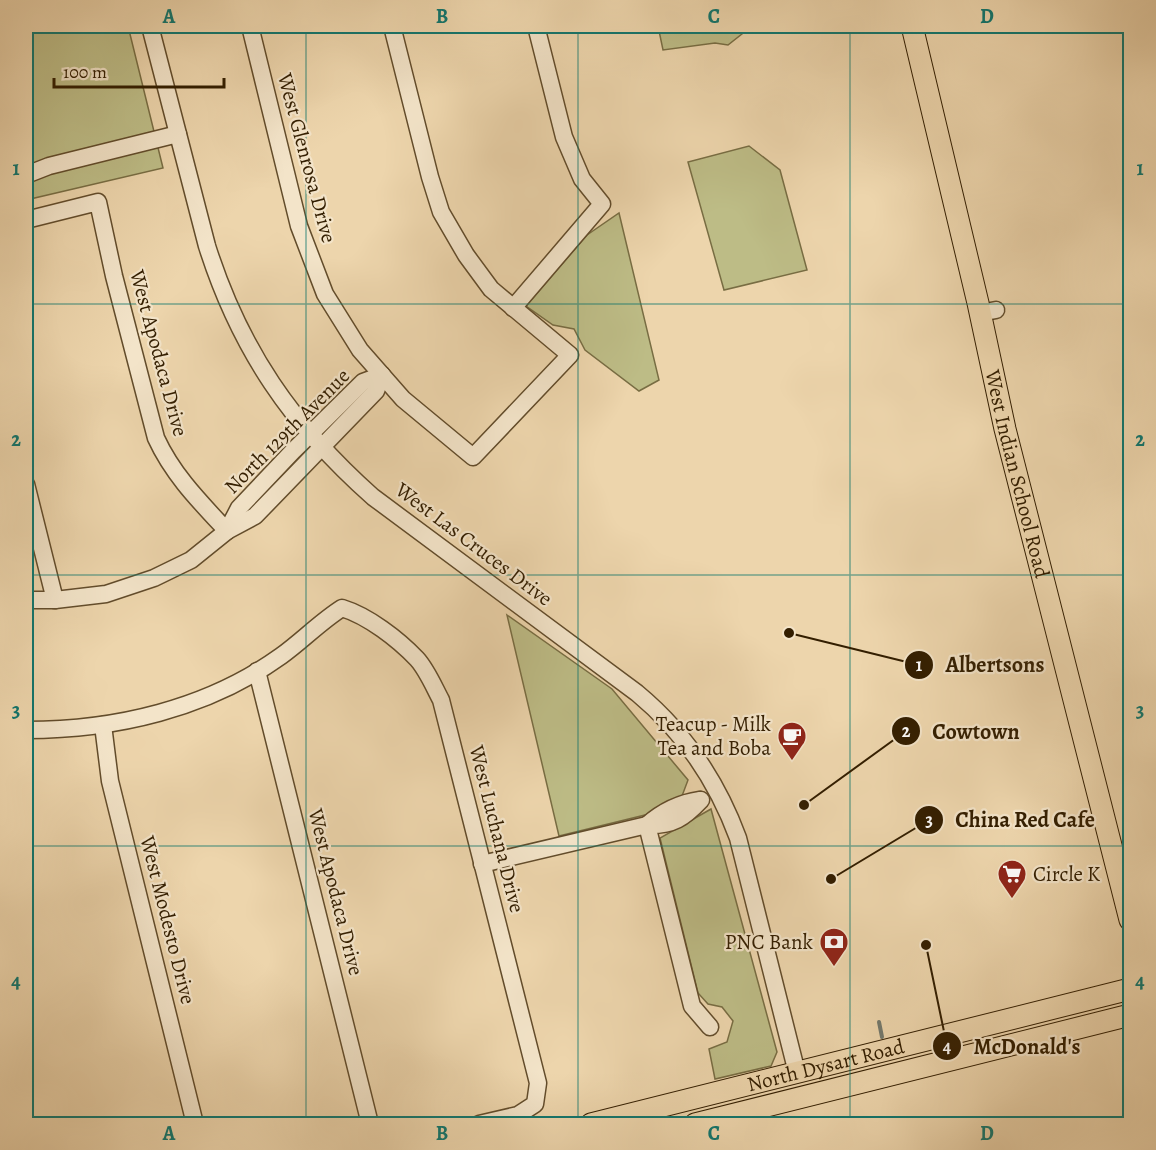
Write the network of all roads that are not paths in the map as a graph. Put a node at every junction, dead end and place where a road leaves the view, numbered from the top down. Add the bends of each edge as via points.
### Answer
1 (150, 26) edge
2 (250, 26) edge
3 (392, 26) edge
4 (536, 26) edge
5 (912, 26) edge
6 (178, 134) junction
7 (26, 175) edge
8 (26, 220) edge
9 (513, 309) junction
10 (382, 375) junction
11 (316, 440) junction
12 (26, 484) edge
13 (227, 531) junction
14 (26, 600) edge
15 (55, 600) junction
16 (257, 671) junction
17 (104, 725) junction
18 (26, 730) edge
19 (718, 791) junction
20 (647, 825) junction
21 (482, 864) junction
22 (1131, 920) edge
23 (1131, 989) edge
24 (1131, 1016) edge
25 (710, 1027) dead end
26 (796, 1073) junction
27 (803, 1098) junction
28 (195, 1125) edge
29 (369, 1125) edge
30 (479, 1125) edge
31 (591, 1125) edge
32 (695, 1125) edge

1 - 6 street, West Las Cruces Drive
2 - 10 street, West Glenrosa Drive via 302,236 325,294 360,350
3 - 9 street via 441,212 491,289
4 - 9 street via 564,137 582,179 603,204
5 - 22 main road, West Indian School Road via 988,312 1005,429
6 - 7 street
6 - 11 street, West Las Cruces Drive via 217,280 257,362
8 - 13 street, West Apodaca Drive via 98,202 156,438 185,486
9 - 10 street, West Glenrosa Drive via 570,355 473,457 403,399
10 - 11 street, North 129th Avenue via 376,391
11 - 13 street, North 129th Avenue via 255,516
11 - 19 street, West Las Cruces Drive via 373,497 661,712
12 - 15 street
13 - 15 street, North 129th Avenue via 191,560 154,578 106,594
14 - 15 street, North 129th Avenue
16 - 17 street via 206,698
16 - 21 street, West Luchana Drive via 342,608 380,628 418,660 441,700
16 - 29 street, West Apodaca Drive
17 - 18 street
17 - 28 street, West Modesto Drive via 110,781
19 - 20 street via 701,800 682,803 664,825
19 - 26 street, West Las Cruces Drive via 738,837
20 - 21 street
20 - 25 street via 692,1006
21 - 30 street, West Luchana Drive via 538,1083 535,1104 518,1115
23 - 26 main road, North Dysart Road
24 - 27 main road, North Dysart Road
26 - 27 main road
26 - 31 main road, North Dysart Road
27 - 32 main road, North Dysart Road

